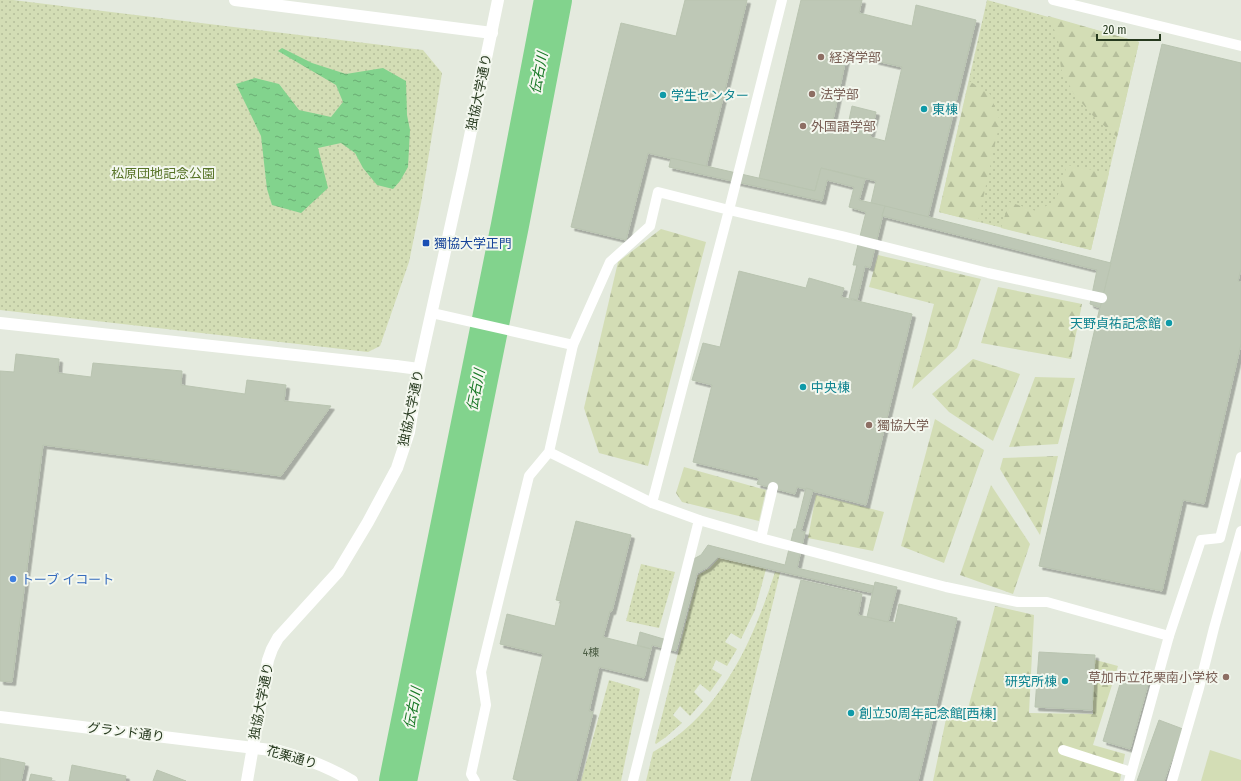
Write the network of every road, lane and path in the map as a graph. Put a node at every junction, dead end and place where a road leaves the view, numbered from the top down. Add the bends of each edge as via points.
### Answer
1 (235, 0) edge
2 (498, 0) edge
3 (782, 0) edge
4 (1053, 0) edge
5 (492, 33) junction
6 (1241, 46) edge
7 (729, 210) junction
8 (1102, 298) dead end
9 (432, 313) junction
10 (0, 322) edge
11 (573, 345) junction
12 (419, 369) junction
13 (549, 452) junction
14 (1241, 457) edge
15 (773, 487) dead end
16 (652, 503) junction
17 (699, 520) junction
18 (1241, 531) edge
19 (760, 538) junction
20 (1169, 636) junction
21 (0, 717) edge
22 (252, 747) junction
23 (1063, 750) dead end
24 (1130, 777) edge
25 (247, 781) edge
26 (352, 781) edge
27 (475, 781) edge
28 (634, 781) edge
29 (1172, 781) edge

1 - 5 street
2 - 5 street, 独協大学通り
3 - 7 lane
4 - 6 lane
5 - 9 street, 独協大学通り
7 - 8 lane
7 - 11 lane via 658,192 650,226 610,262
7 - 16 lane
9 - 11 lane
9 - 12 street, 独協大学通り
10 - 12 street
11 - 13 lane
12 - 22 street, 独協大学通り via 409,432 397,468 338,572 278,638 272,649
13 - 16 lane
13 - 27 lane via 529,476 481,672 486,705 471,774
14 - 20 lane via 1220,538 1201,540
15 - 19 lane
16 - 17 lane
17 - 19 lane
17 - 28 lane
18 - 29 lane via 1200,688
19 - 20 lane via 946,587 1018,602 1047,602
20 - 24 lane
21 - 22 street, グランド通り
22 - 25 street, 独協大学通り
22 - 26 street, 花栗通り via 299,756
23 - 24 lane

